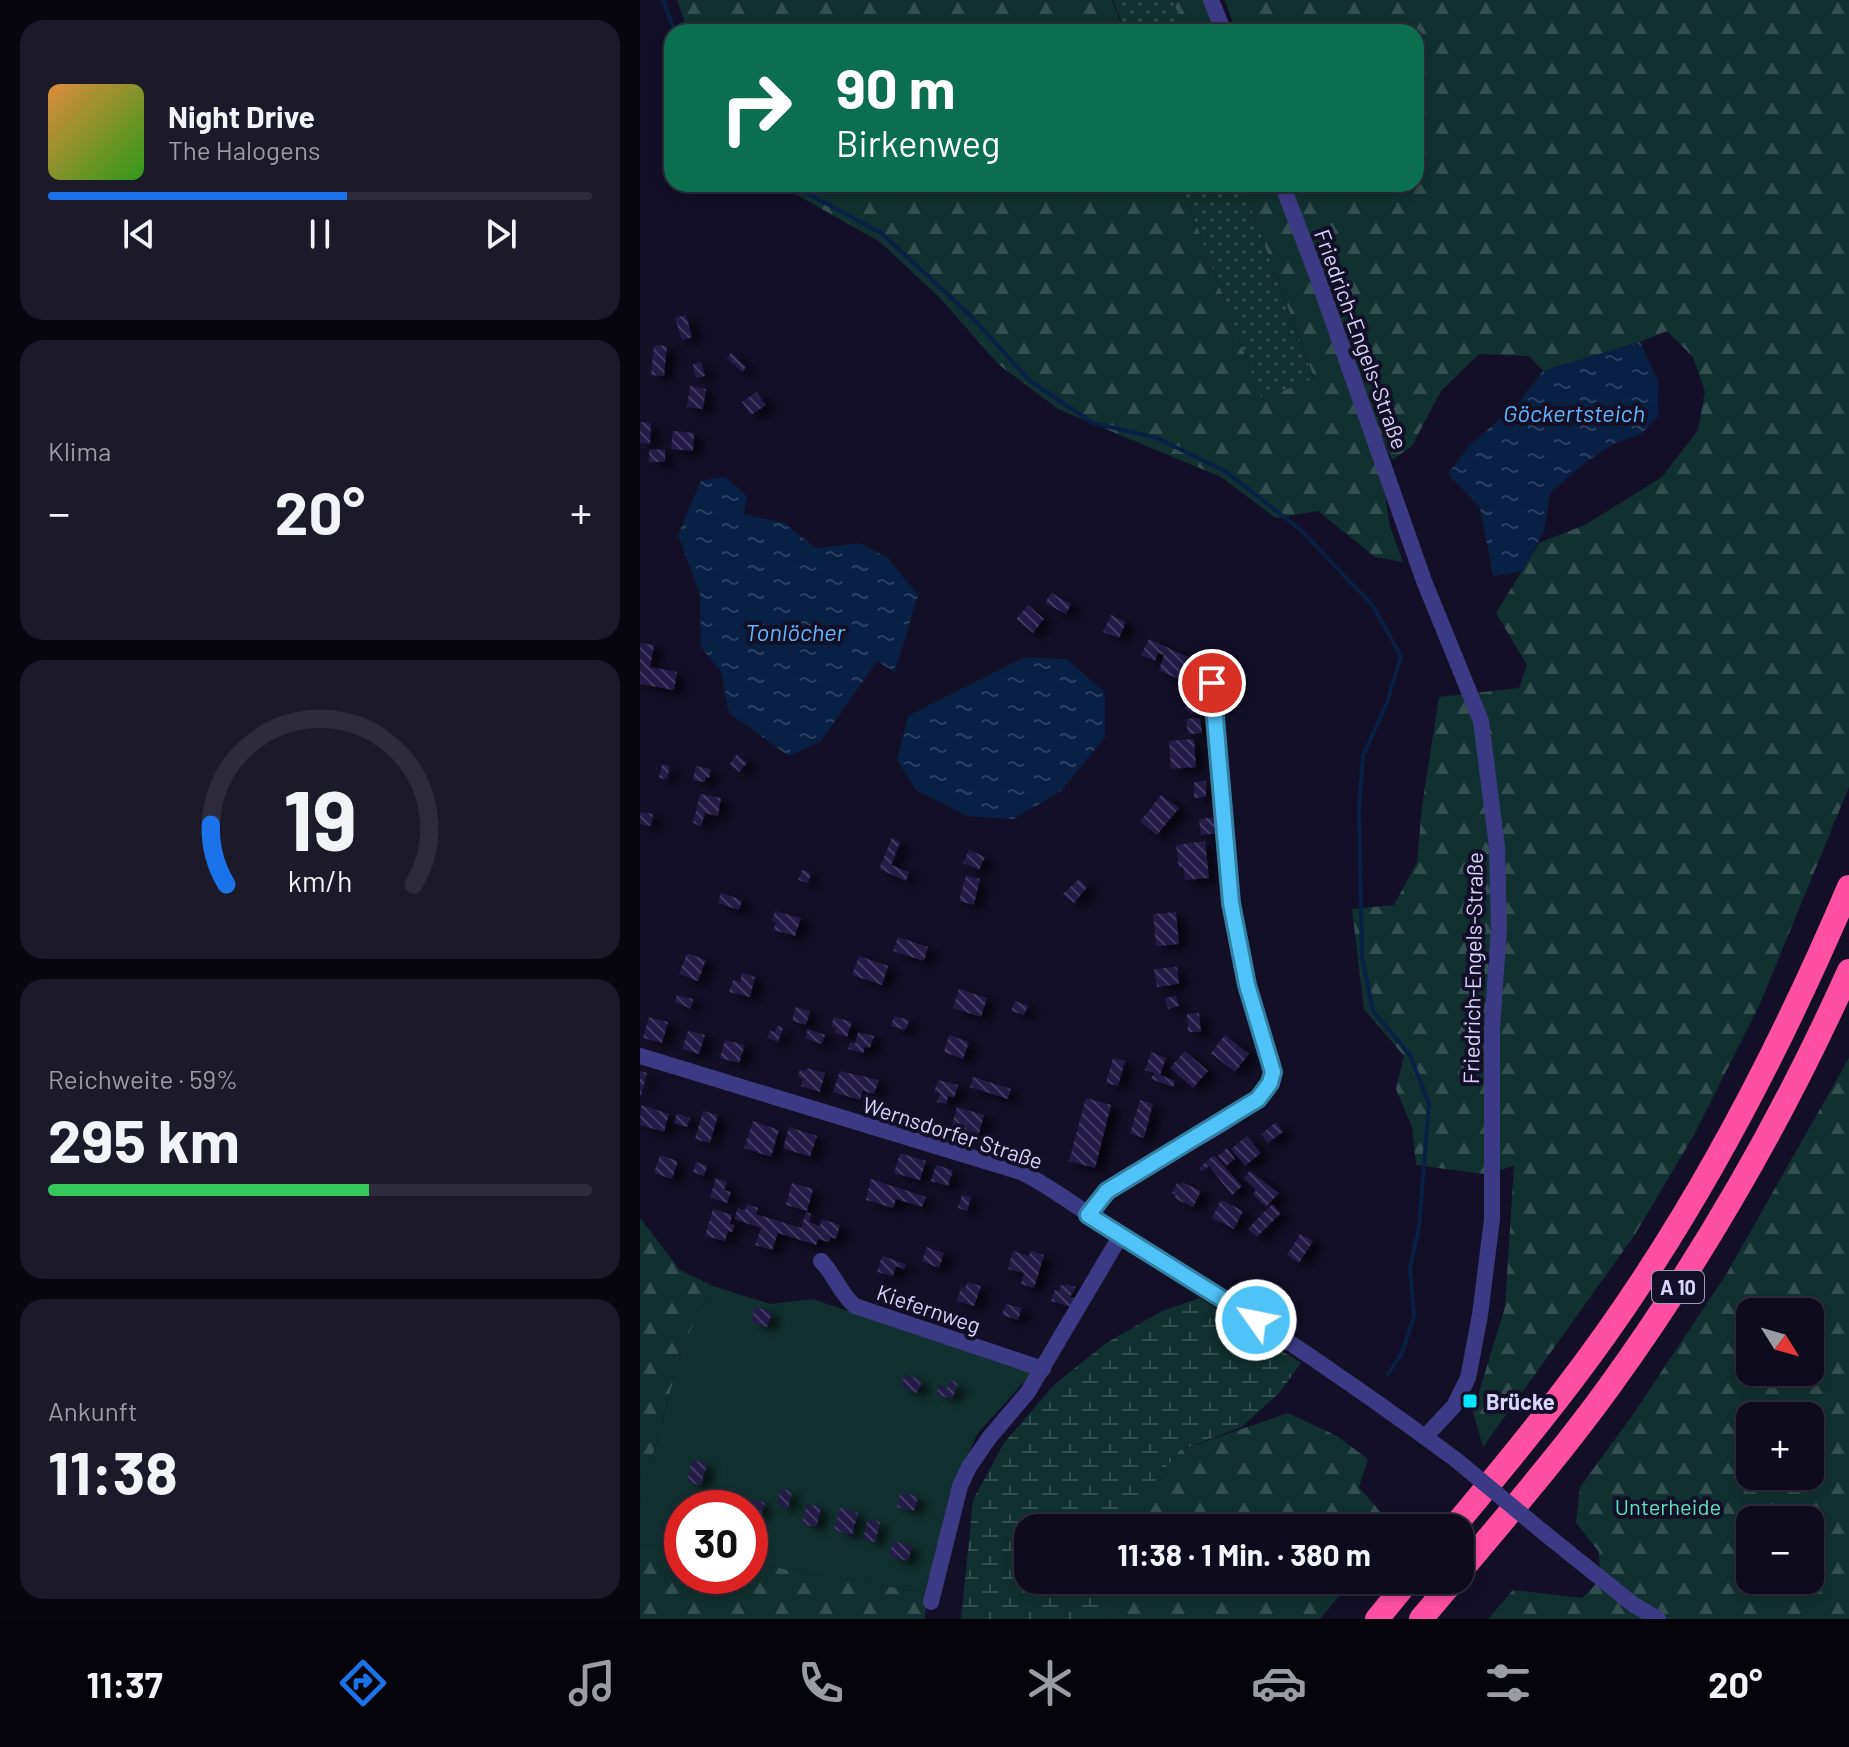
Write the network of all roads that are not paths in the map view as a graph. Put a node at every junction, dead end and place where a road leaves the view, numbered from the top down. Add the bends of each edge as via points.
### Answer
1 (1211, 0) edge
2 (1221, 24) edge
3 (1285, 192) edge
4 (1212, 683) dead end
5 (1849, 887) edge
6 (1849, 971) edge
7 (640, 1056) edge
8 (1088, 1215) junction
9 (1121, 1235) junction
10 (821, 1261) dead end
11 (1043, 1369) junction
12 (1425, 1437) junction
13 (1464, 1514) edge
14 (1474, 1555) edge
15 (1398, 1594) edge
16 (1442, 1594) edge
17 (931, 1602) dead end
18 (1377, 1619) edge
19 (1421, 1619) edge
20 (1658, 1619) edge

1 - 2 street
3 - 12 street, Friedrich-Engels-Straße via 1424,581 1481,721 1497,847 1492,1219 1468,1378 1454,1406
4 - 8 street via 1231,903 1247,985 1273,1072 1258,1099 1107,1191
5 - 13 highway, A 10 via 1773,1055 1669,1239 1570,1382
6 - 14 highway, A 10 via 1745,1178 1663,1311 1561,1451
7 - 8 street, Wernsdorfer Straße via 1021,1172
8 - 9 street, Wernsdorfer Straße
9 - 11 street
9 - 12 street, Wernsdorfer Straße via 1277,1333
10 - 11 street, Kiefernweg via 855,1306
11 - 17 street via 969,1467
12 - 20 street, Wernsdorfer Straße, bridge
15 - 18 highway
16 - 19 highway

